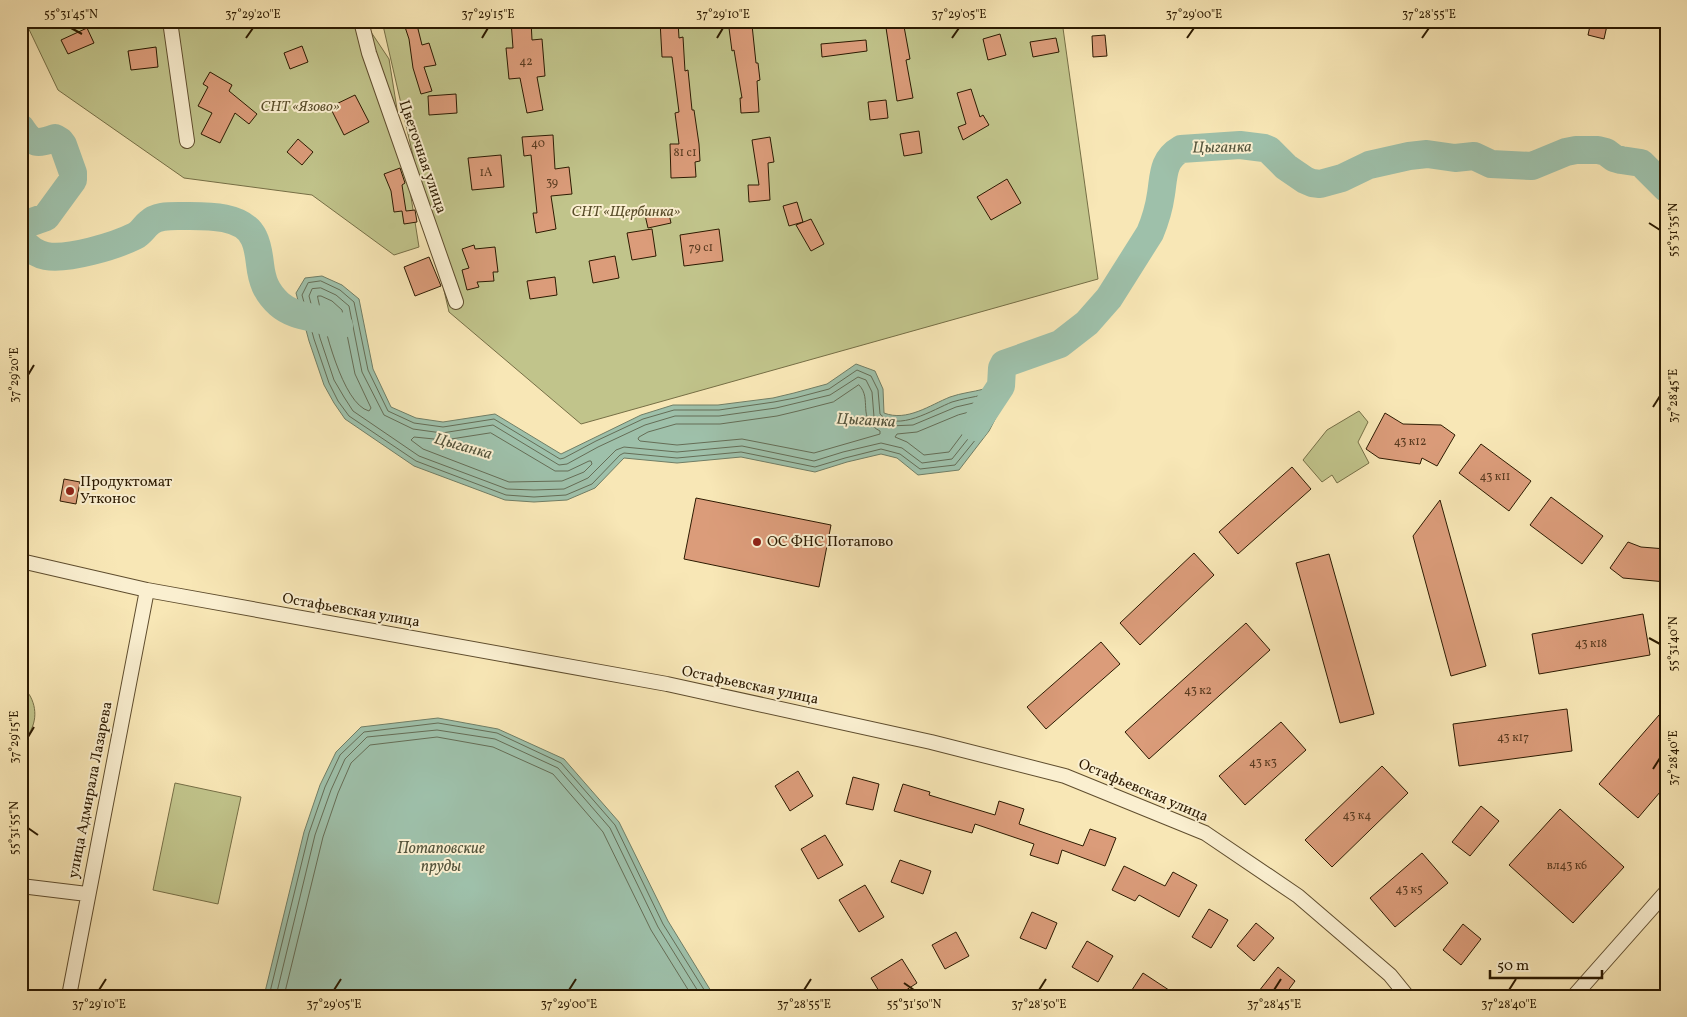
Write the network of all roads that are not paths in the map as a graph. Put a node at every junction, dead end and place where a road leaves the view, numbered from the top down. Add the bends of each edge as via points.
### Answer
1 (170, 21) edge
2 (361, 21) edge
3 (187, 141) dead end
4 (456, 302) dead end
5 (21, 561) edge
6 (147, 590) junction
7 (21, 886) edge
8 (1666, 892) edge
9 (87, 894) junction
10 (69, 996) edge
11 (1407, 996) edge
12 (1574, 996) edge

1 - 3 street
2 - 4 street, Цветочная улица via 372,62
5 - 6 street, Остафьевская улица
6 - 9 street, улица Адмирала Лазарева
6 - 11 street, Остафьевская улица via 667,684 931,742 1065,776 1205,833 1298,896 1390,974
7 - 9 street
8 - 12 street
9 - 10 street, улица Адмирала Лазарева

